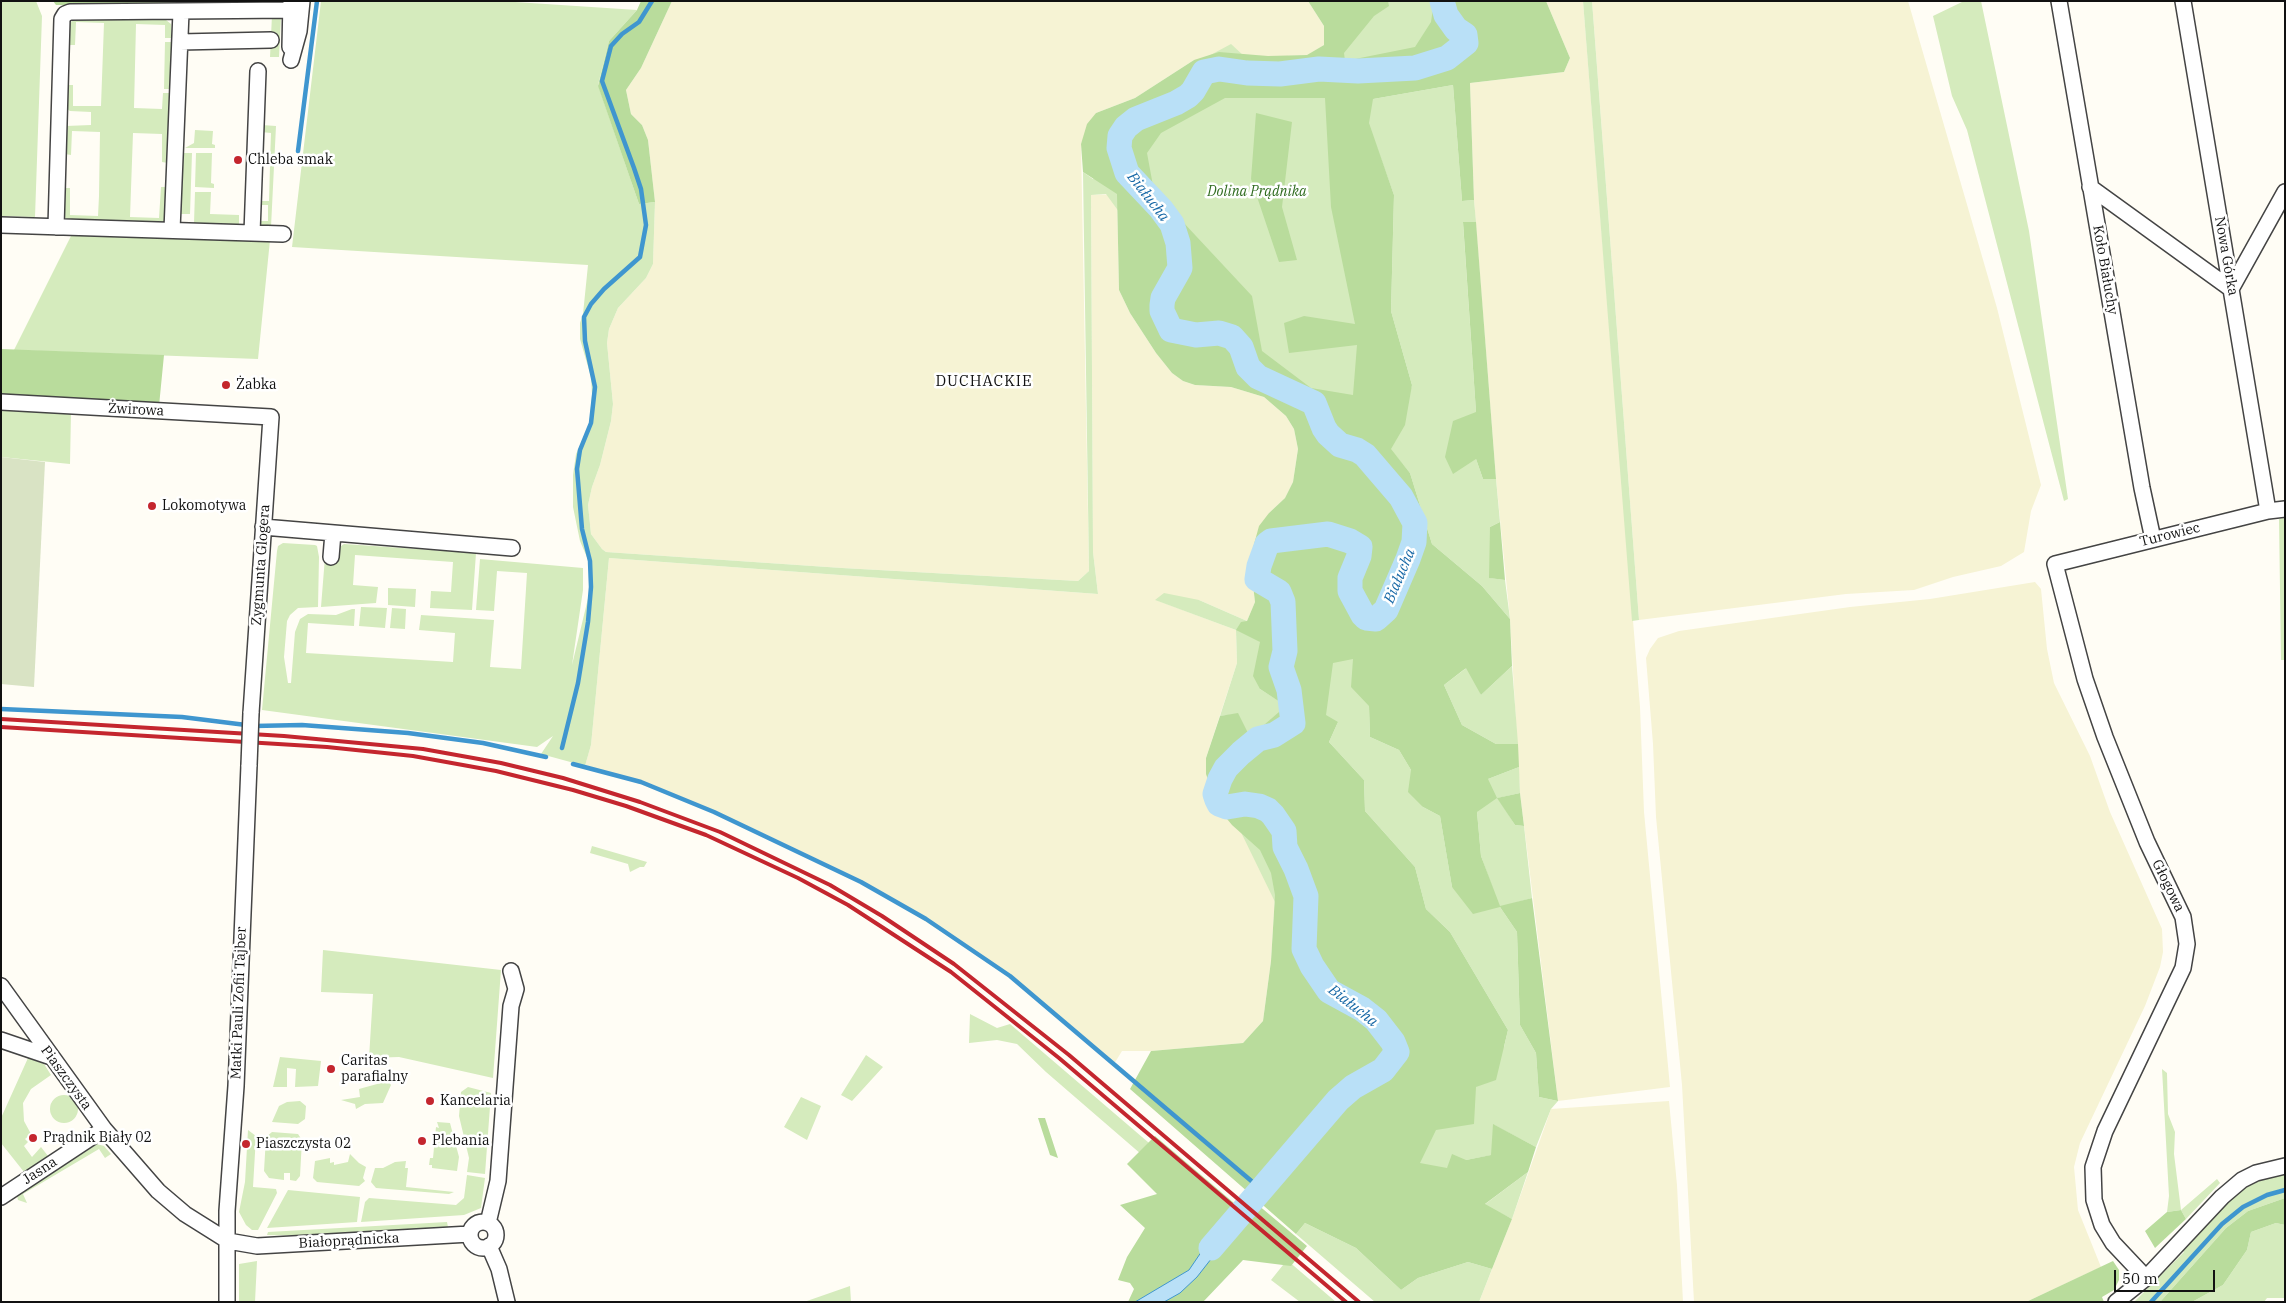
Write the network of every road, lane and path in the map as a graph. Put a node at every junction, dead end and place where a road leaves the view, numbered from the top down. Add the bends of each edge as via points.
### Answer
1 (2059, 1) edge
2 (2183, 1) edge
3 (294, 4) edge
4 (180, 12) junction
5 (272, 40) dead end
6 (180, 42) junction
7 (258, 72) dead end
8 (2090, 186) junction
9 (2285, 192) edge
10 (1, 225) edge
11 (56, 227) junction
12 (172, 230) junction
13 (252, 233) junction
14 (283, 234) dead end
15 (2231, 289) junction
16 (1, 402) edge
17 (272, 417) joint
18 (2285, 510) edge
19 (2268, 511) junction
20 (263, 527) junction
21 (332, 533) junction
22 (2153, 539) junction
23 (512, 548) dead end
24 (331, 557) dead end
25 (2056, 564) joint
26 (249, 765) joint
27 (511, 971) dead end
28 (1, 986) edge
29 (1, 1040) edge
30 (51, 1057) junction
31 (104, 1129) junction
32 (2285, 1166) edge
33 (1, 1197) edge
34 (488, 1223) junction
35 (470, 1234) junction
36 (228, 1241) junction
37 (489, 1246) junction
38 (2146, 1278) junction
39 (227, 1302) edge
40 (507, 1302) edge
41 (2116, 1302) edge

1 - 8 street, Koło Białuchy
2 - 15 street, Nowa Górka
3 - 4 street
4 - 6 street
4 - 11 street via 70,12 63,16
5 - 6 street
6 - 12 street
7 - 13 street
8 - 15 street
8 - 22 street, Koło Białuchy
9 - 15 street
10 - 11 street
11 - 12 street
12 - 13 street
13 - 14 street
15 - 19 street, Nowa Górka
16 - 17 street, Żwirowa
17 - 20 street, Zygmunta Glogera
18 - 19 street, Turowiec
19 - 22 street, Turowiec
20 - 21 street
20 - 26 street, Zygmunta Glogera, bridge
21 - 23 street
21 - 24 street
22 - 25 street, Turowiec
25 - 38 street, Głogowa via 2085,679 2102,728 2147,842 2183,917 2186,944 2183,968 2103,1136 2093,1167 2094,1200 2102,1225 2113,1243
26 - 36 street, Matki Pauli Zofii Tajber
27 - 34 street via 516,989 511,1006 498,1181
28 - 30 street, Piaszczysta
29 - 30 street
30 - 31 street, Piaszczysta
31 - 33 street, Jasna
31 - 36 street, Piaszczysta via 166,1199
32 - 38 street via 2242,1180
34 - 35 street, Białoprądnicka via 476,1224
34 - 37 street via 496,1234
35 - 36 street, Białoprądnicka via 257,1246
35 - 37 street via 476,1246
36 - 39 street, Matki Pauli Zofii Tajber
37 - 40 street via 502,1277
38 - 41 street

